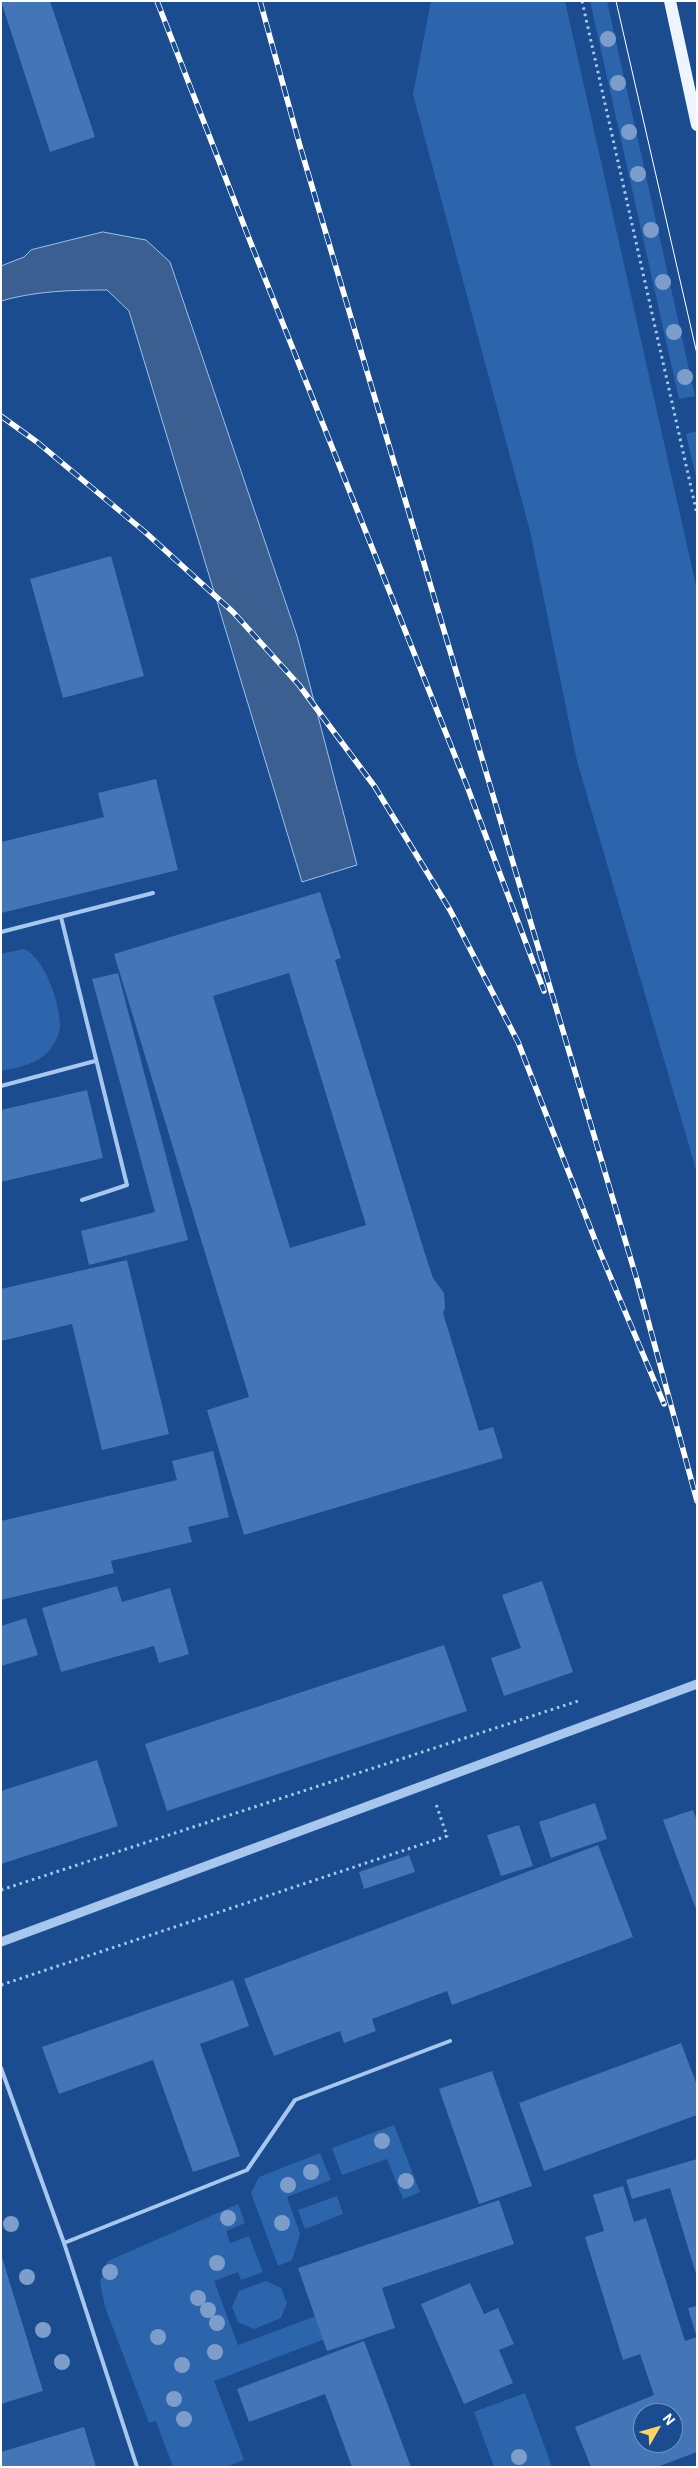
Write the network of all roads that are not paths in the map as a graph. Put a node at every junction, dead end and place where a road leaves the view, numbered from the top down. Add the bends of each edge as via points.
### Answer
1 (670, 1) edge
2 (697, 125) edge
3 (153, 893) dead end
4 (61, 916) junction
5 (1, 932) edge
6 (95, 1061) junction
7 (1, 1086) edge
8 (82, 1200) dead end
9 (697, 1684) edge
10 (1, 1942) edge
11 (450, 2041) dead end
12 (1, 2068) edge
13 (64, 2243) junction
14 (137, 2467) edge

1 - 2 main road
3 - 4 lane
4 - 5 lane
4 - 6 lane
6 - 7 lane
6 - 8 lane via 127,1184
9 - 10 street
11 - 13 lane via 295,2100 247,2170
12 - 13 lane
13 - 14 lane

